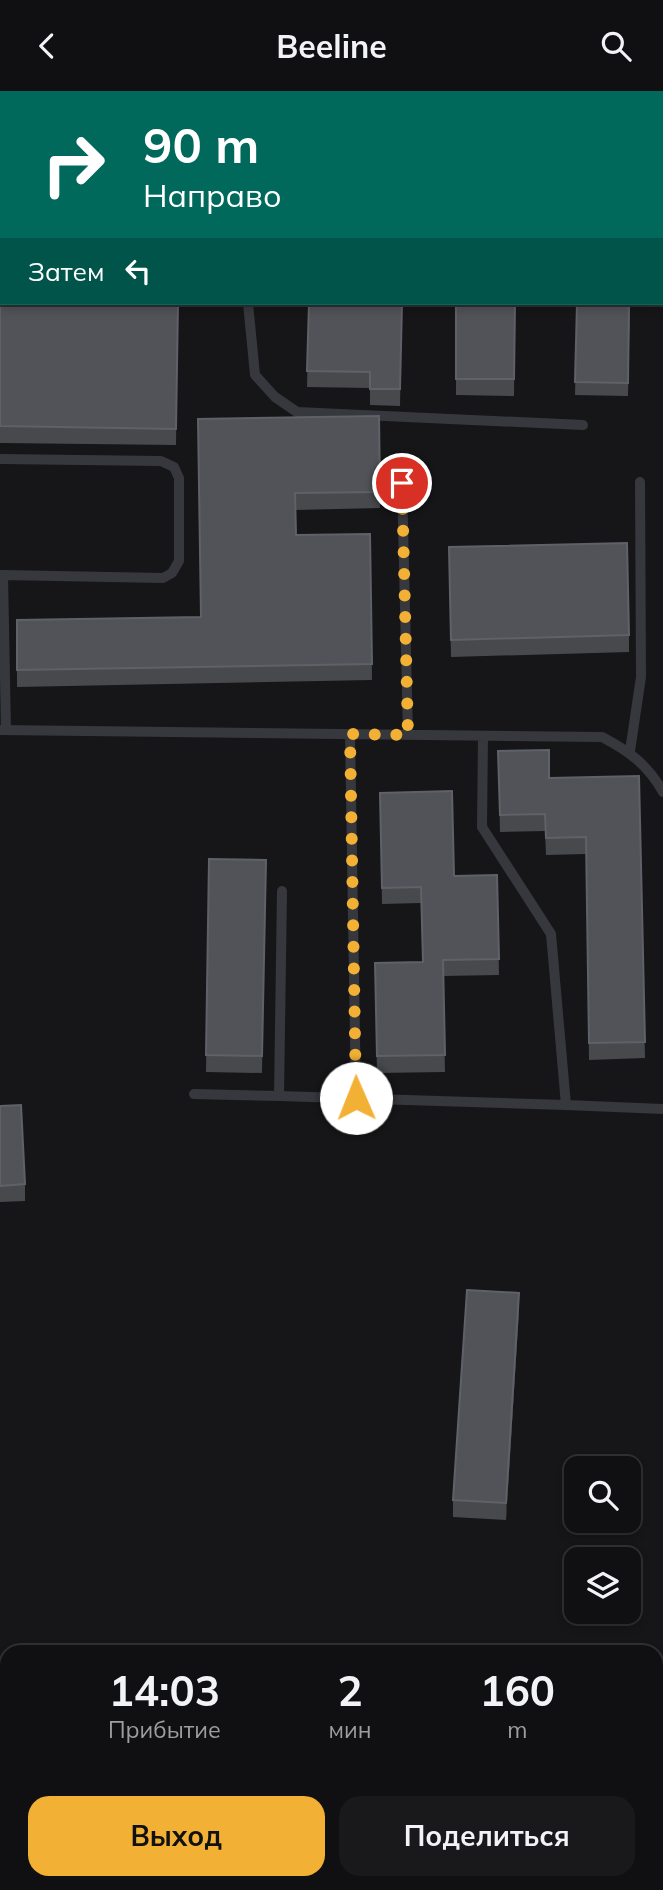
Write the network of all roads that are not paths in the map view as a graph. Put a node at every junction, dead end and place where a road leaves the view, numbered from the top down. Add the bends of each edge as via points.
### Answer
1 (248, 305) edge
2 (583, 425) dead end
3 (0, 459) edge
4 (640, 482) dead end
5 (402, 483) dead end
6 (1, 575) edge
7 (3, 730) edge
8 (350, 734) junction
9 (408, 735) junction
10 (483, 736) junction
11 (629, 751) junction
12 (663, 792) edge
13 (282, 891) dead end
14 (194, 1094) dead end
15 (279, 1095) junction
16 (356, 1098) junction
17 (566, 1105) junction
18 (663, 1109) edge

1 - 2 lane via 255,375 297,412
3 - 6 lane via 161,461 174,467 179,561 163,578
4 - 11 lane via 641,677
5 - 9 lane
6 - 7 lane
7 - 8 lane
8 - 9 lane
8 - 16 lane
9 - 10 lane
10 - 11 lane via 602,737
10 - 17 lane via 482,827 551,934
11 - 12 lane
13 - 15 lane
14 - 15 lane
15 - 16 lane
16 - 17 lane
17 - 18 lane

